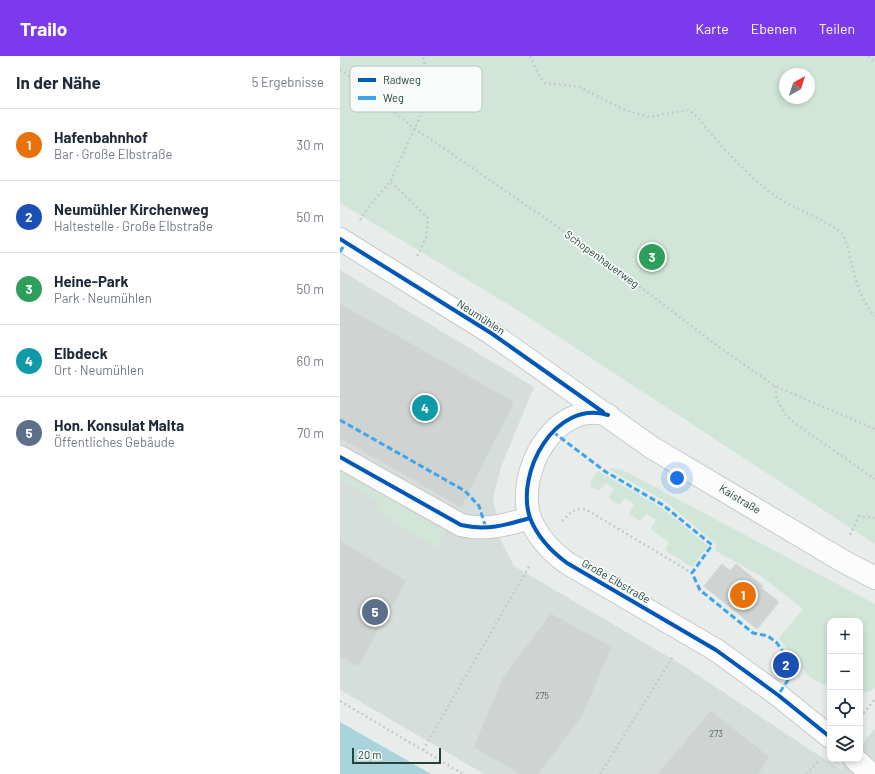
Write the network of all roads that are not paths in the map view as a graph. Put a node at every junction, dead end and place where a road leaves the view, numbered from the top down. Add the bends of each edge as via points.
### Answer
1 (340, 239) edge
2 (608, 416) junction
3 (340, 457) edge
4 (530, 518) junction
5 (875, 578) edge
6 (827, 735) edge

1 - 2 street, Neumühlen via 490,333
2 - 4 street, Große Elbstraße via 592,412 577,415 565,422 546,440 534,460 530,473 527,495
2 - 5 street, Kaistraße via 651,446
3 - 4 street via 461,525 476,528 495,527
4 - 6 street, Große Elbstraße via 544,541 567,563 688,633 755,677

